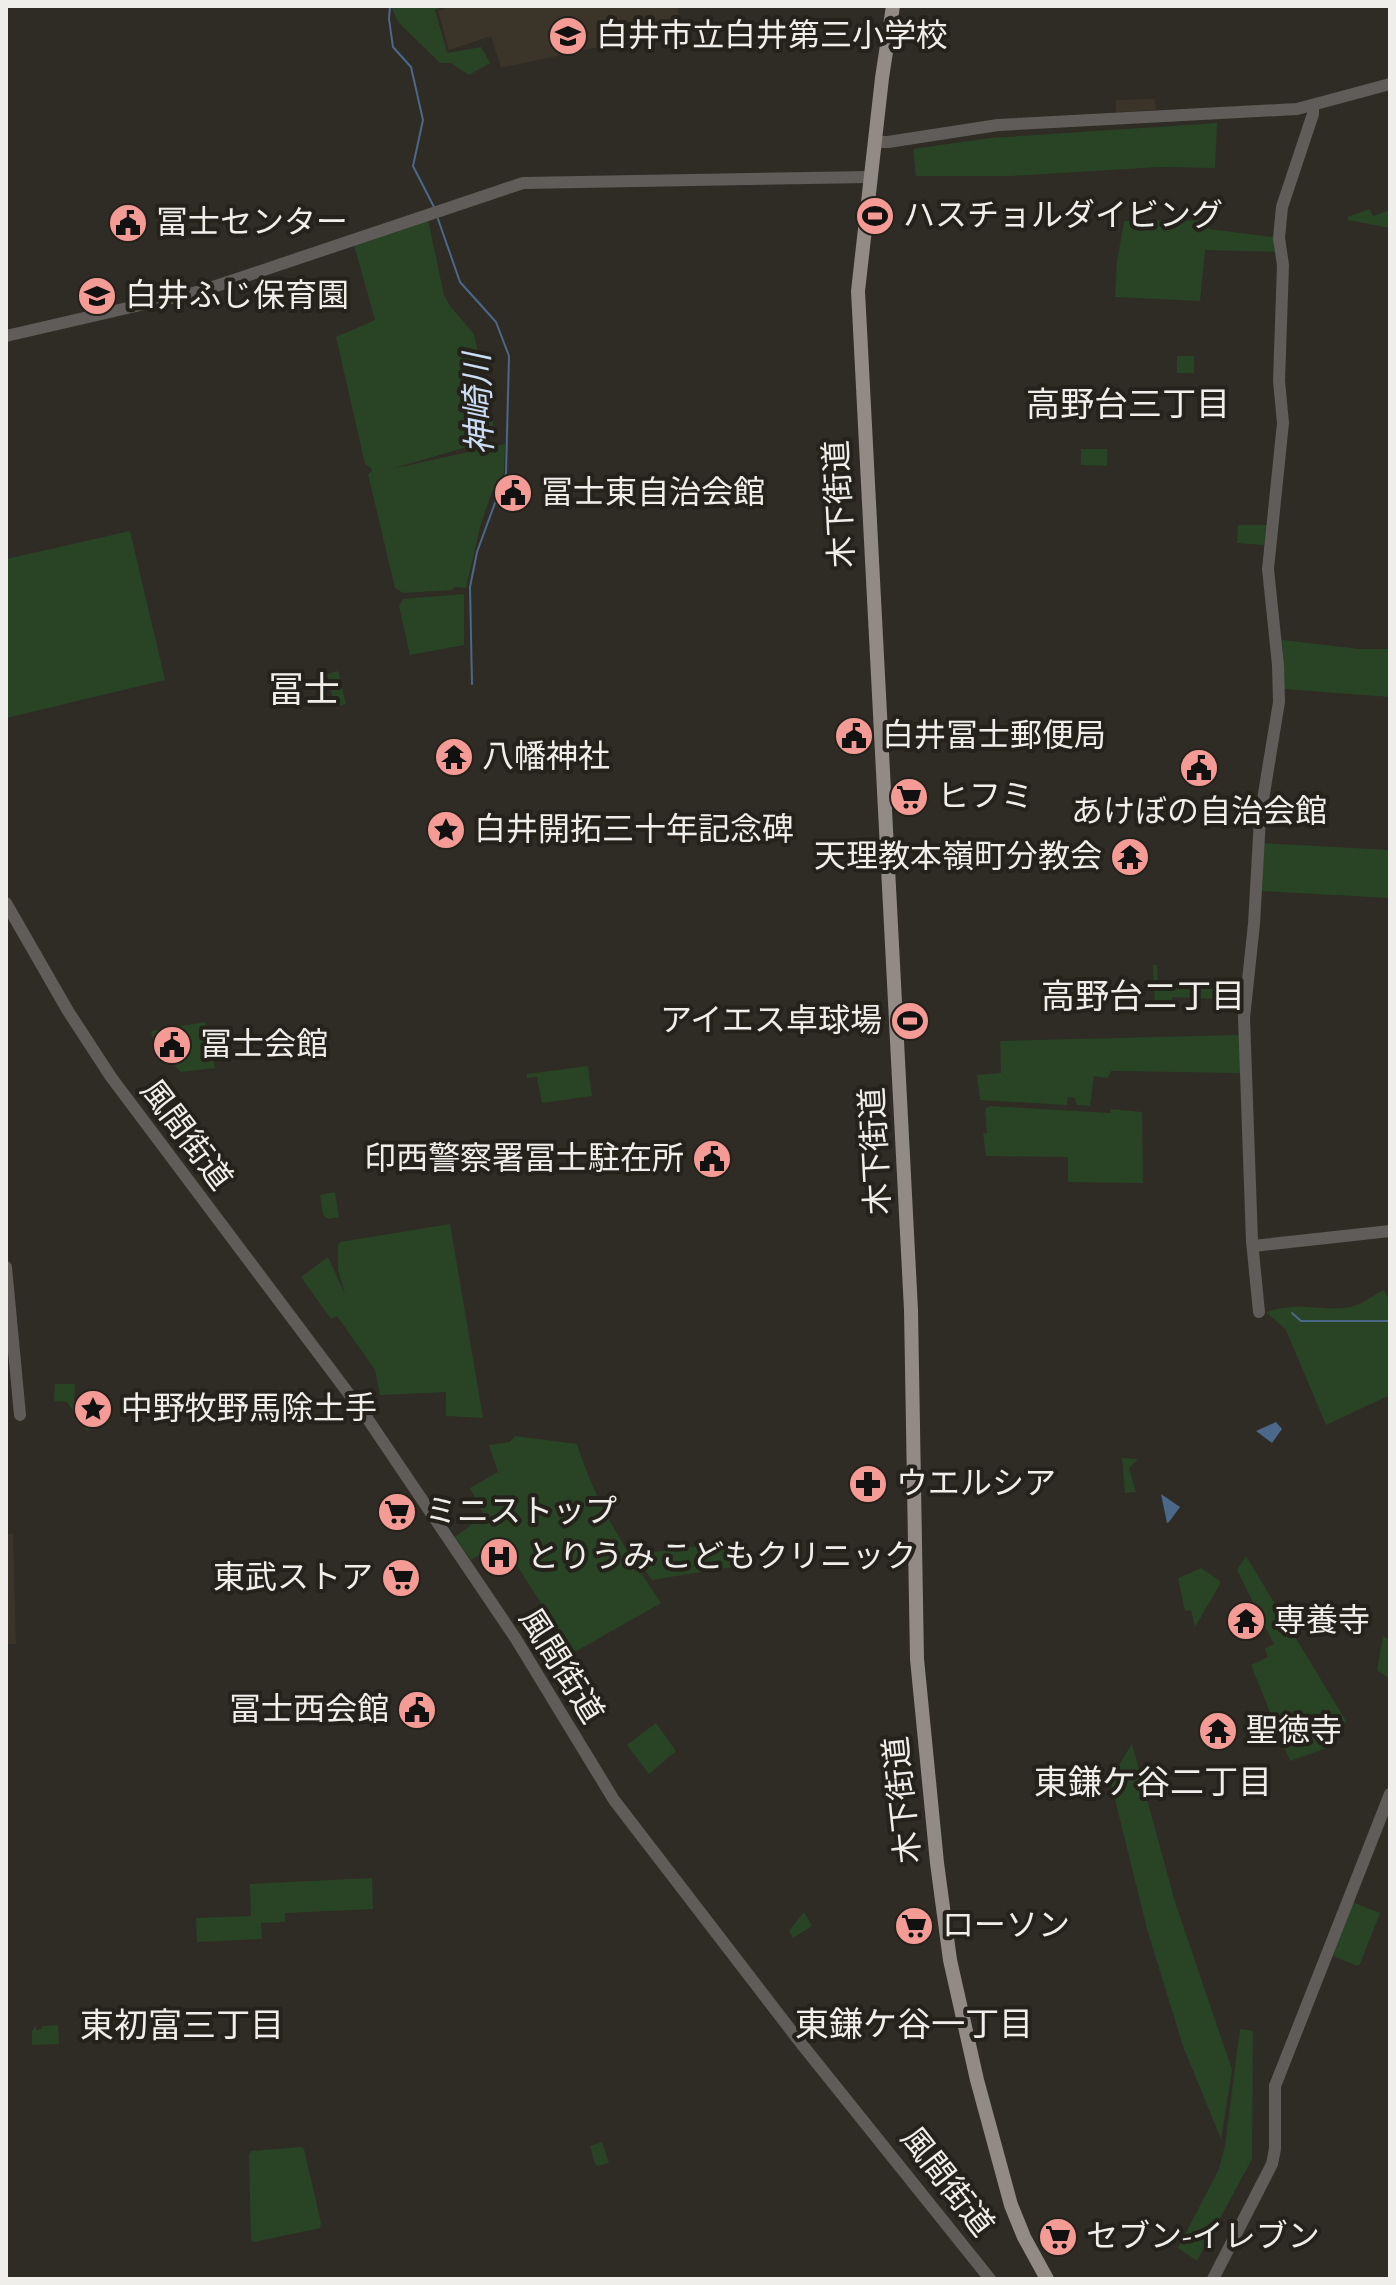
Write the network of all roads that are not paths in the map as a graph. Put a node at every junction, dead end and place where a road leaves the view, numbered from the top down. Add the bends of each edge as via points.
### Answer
1 (893, 6) edge
2 (1390, 84) edge
3 (1313, 106) junction
4 (874, 142) junction
5 (870, 177) junction
6 (6, 336) edge
7 (7, 905) edge
8 (1390, 1231) edge
9 (1253, 1246) junction
10 (6, 1267) edge
11 (1259, 1312) dead end
12 (20, 1415) dead end
13 (1390, 1794) edge
14 (990, 2279) edge
15 (1047, 2279) edge
16 (1213, 2279) edge

1 - 4 main road, 木下街道
2 - 3 street
3 - 4 street via 998,125
3 - 9 street via 1282,207 1279,238 1283,423 1268,569 1279,702 1260,818 1244,1018
4 - 5 main road, 木下街道
5 - 6 street via 523,183 201,291
5 - 15 main road, 木下街道 via 858,291 911,1310 920,1703 955,1988 1011,2205
7 - 14 street, 風間街道 via 111,1077 396,1460 516,1639 614,1800
8 - 9 street
9 - 11 street
10 - 12 street
13 - 16 street via 1275,2086 1272,2164

